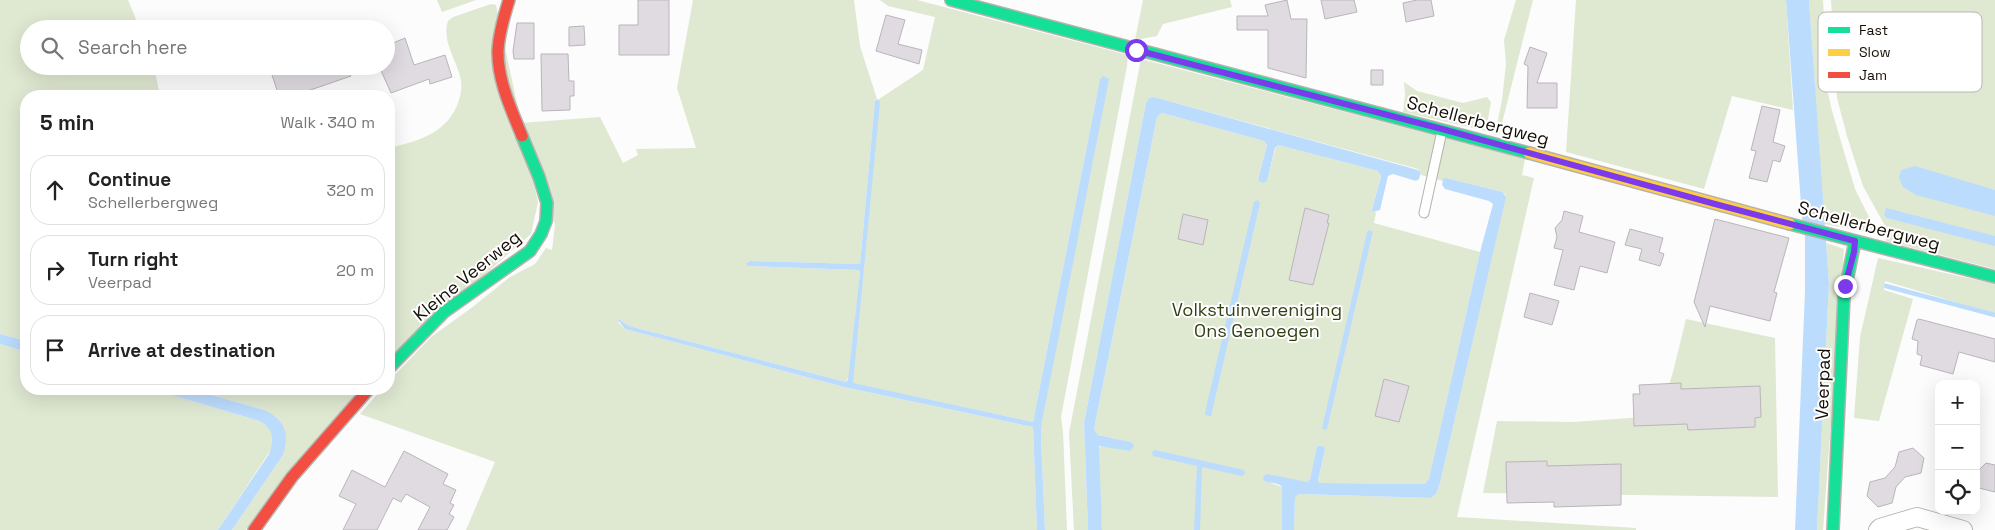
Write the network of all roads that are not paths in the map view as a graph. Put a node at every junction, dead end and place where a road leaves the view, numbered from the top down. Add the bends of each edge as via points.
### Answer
1 (509, 0) edge
2 (951, 0) edge
3 (1442, 129) junction
4 (1424, 213) dead end
5 (1855, 241) junction
6 (1995, 277) edge
7 (395, 362) edge
8 (364, 395) edge
9 (254, 530) edge
10 (1834, 530) edge
11 (1878, 530) edge
12 (1964, 530) edge

1 - 7 street, Kleine Veerweg via 498,51 504,91 539,177 547,203 546,221 530,251 444,312
2 - 3 street, Schellerbergweg
3 - 4 lane
3 - 5 street, Schellerbergweg
5 - 6 street, Schellerbergweg
5 - 10 street, Veerpad via 1844,296
8 - 9 street via 292,477
11 - 12 street via 1916,517

